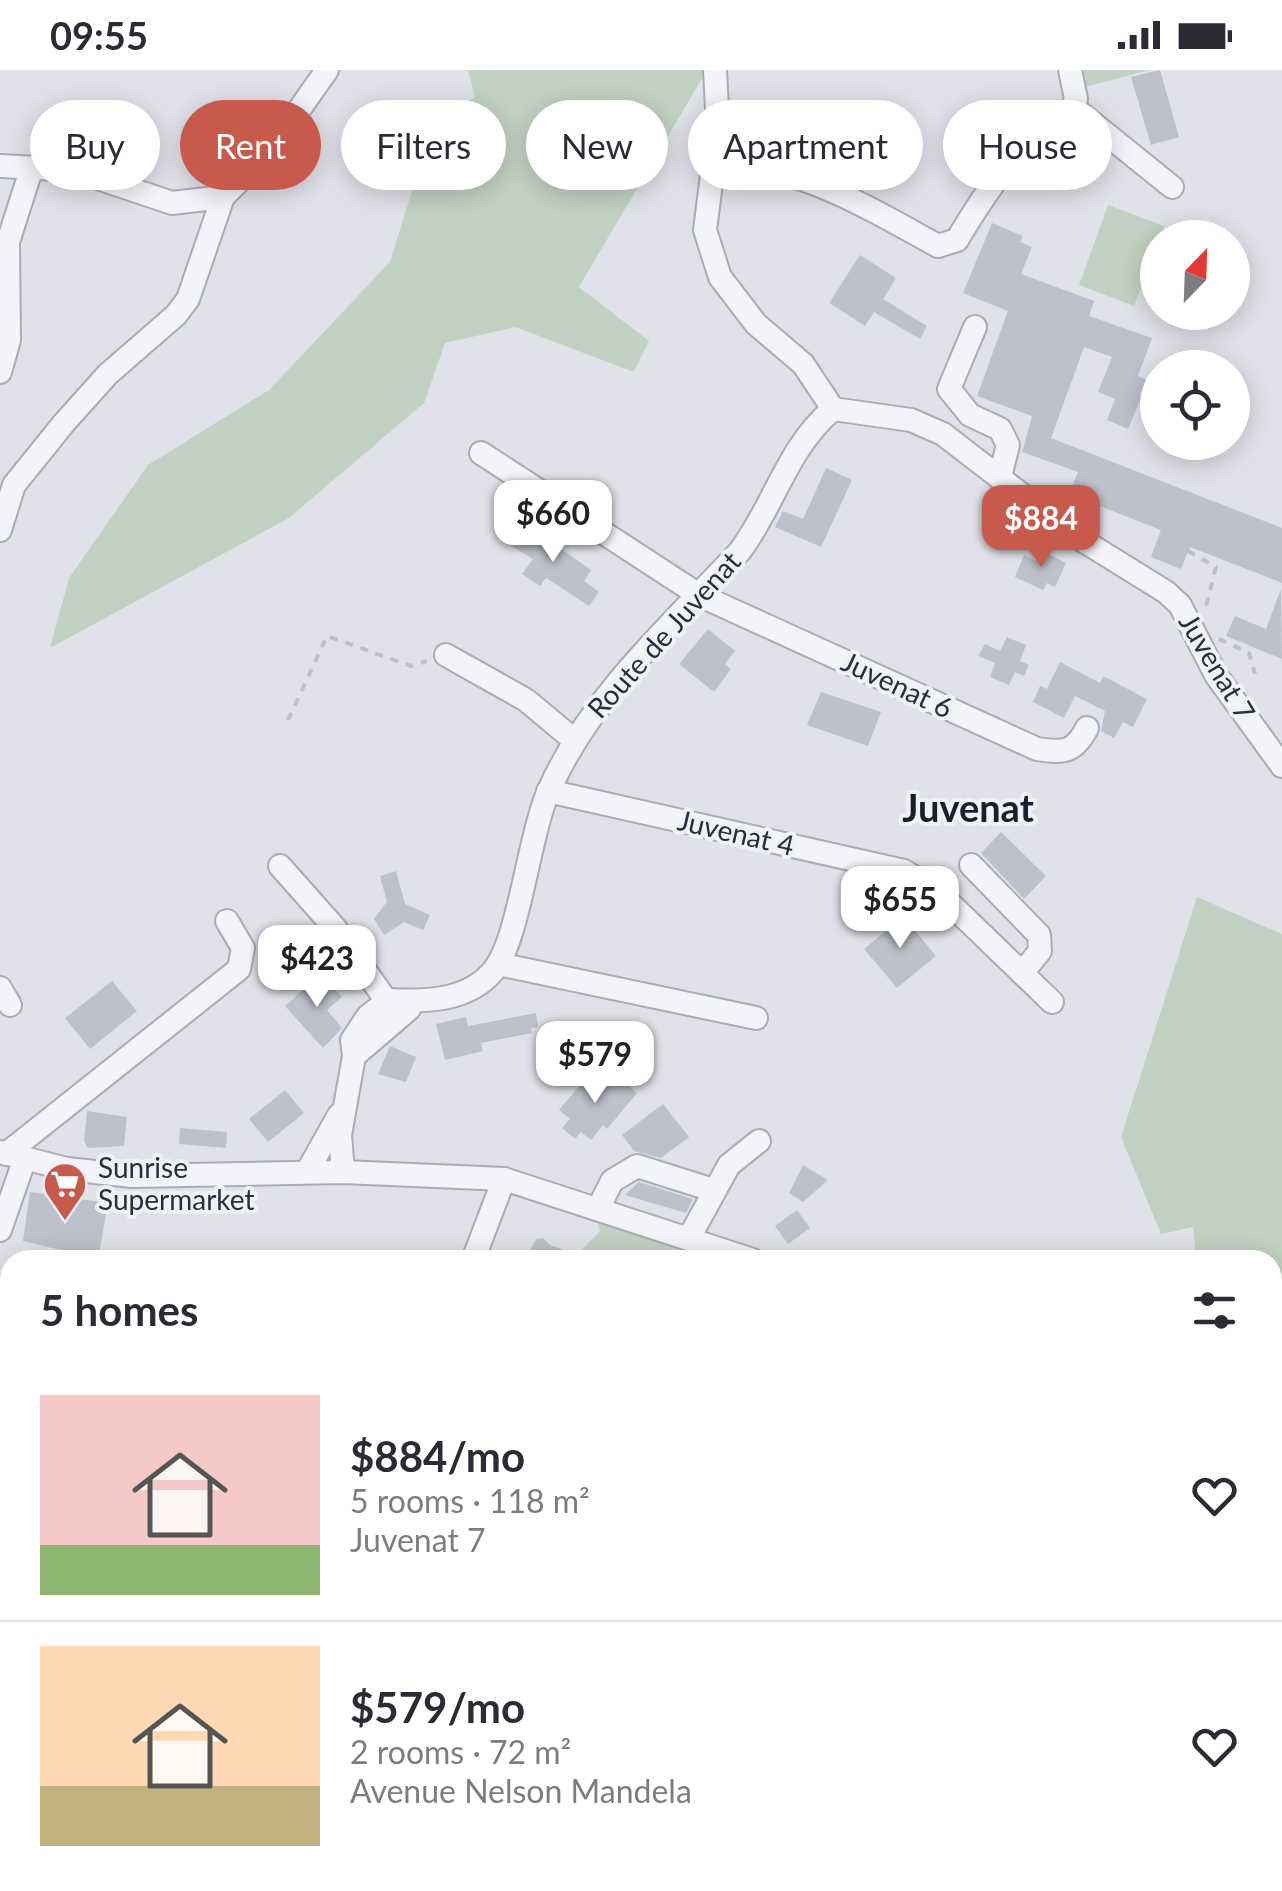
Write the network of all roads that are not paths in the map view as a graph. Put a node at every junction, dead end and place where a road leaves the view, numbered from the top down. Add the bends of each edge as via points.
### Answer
1 (327, 70) edge
2 (715, 70) edge
3 (1070, 70) edge
4 (717, 100) edge
5 (1073, 100) edge
6 (1112, 139) edge
7 (0, 166) edge
8 (30, 170) joint
9 (1172, 187) dead end
10 (133, 190) edge
11 (709, 190) edge
12 (821, 190) edge
13 (986, 190) edge
14 (223, 197) junction
15 (975, 327) dead end
16 (0, 372) edge
17 (833, 409) junction
18 (482, 453) dead end
19 (1000, 477) junction
20 (0, 530) edge
21 (699, 595) junction
22 (446, 655) road end
23 (1087, 728) dead end
24 (574, 740) junction
25 (1282, 766) edge
26 (548, 790) junction
27 (970, 865) dead end
28 (280, 866) dead end
29 (227, 921) dead end
30 (498, 964) junction
31 (1022, 973) junction
32 (1052, 1002) dead end
33 (393, 1009) junction
34 (756, 1018) dead end
35 (344, 1107) junction
36 (758, 1141) dead end
37 (10, 1156) edge
38 (307, 1172) junction
39 (344, 1172) junction
40 (504, 1179) junction
41 (713, 1190) junction
42 (599, 1207) junction
43 (0, 1230) edge
44 (690, 1236) junction
45 (476, 1250) edge
46 (727, 1250) edge

1 - 14 street via 272,147
2 - 4 street
3 - 5 street
6 - 9 street
7 - 8 street
8 - 16 street via 8,242 9,340
10 - 14 street via 172,203
11 - 17 street via 704,230 720,277 756,324 803,364
12 - 13 street via 938,246 957,240
14 - 20 street via 188,299 64,423 14,485
15 - 19 street via 949,389 970,416 1000,430 1008,445
17 - 19 street, Juvenat 7 via 911,420 943,434
17 - 21 street, Route de Juvenat via 800,443 758,526
18 - 21 street
19 - 25 street, Juvenat 7 via 1180,605 1216,675
21 - 23 street, Juvenat 6 via 1037,749 1065,753 1078,746
21 - 24 street, Route de Juvenat via 595,707
22 - 24 street via 526,700
24 - 26 street, Route de Juvenat
26 - 30 street, Route de Juvenat
26 - 31 street, Juvenat 4 via 904,871 937,891
27 - 31 street via 1039,936 1040,952
28 - 33 street
29 - 37 street via 243,948 238,969
30 - 33 street via 460,994
30 - 34 street
31 - 32 street, Juvenat 4
33 - 35 street via 354,1056
35 - 38 street
35 - 39 street
36 - 41 street via 729,1165
37 - 38 street via 132,1176
37 - 43 street
38 - 39 street
39 - 40 street
40 - 42 street
40 - 45 street
41 - 42 street via 637,1166 612,1181
41 - 44 street
42 - 44 street
44 - 46 street

